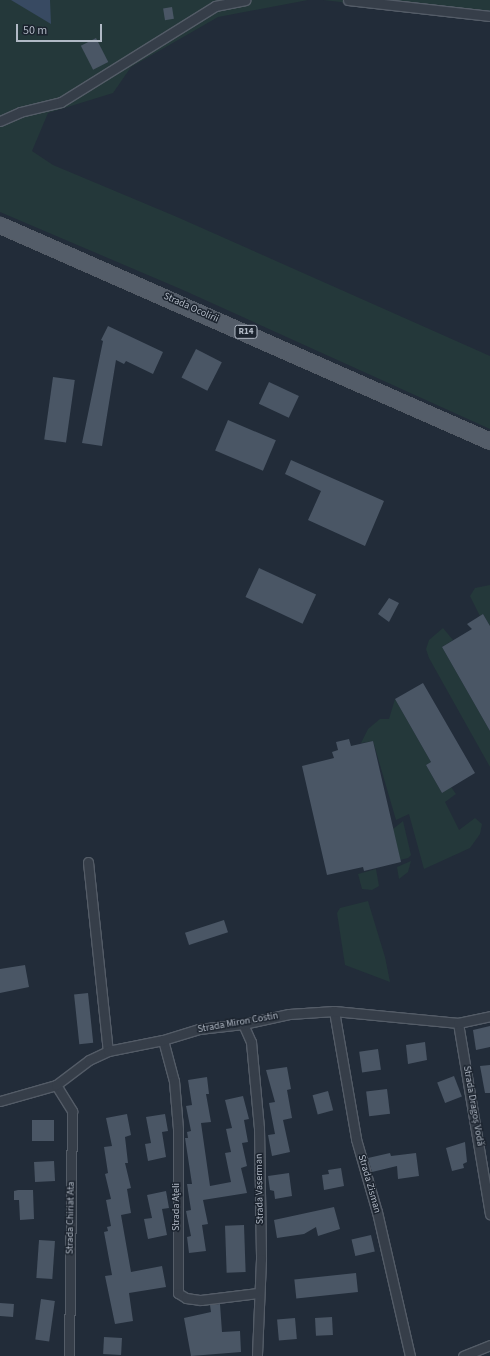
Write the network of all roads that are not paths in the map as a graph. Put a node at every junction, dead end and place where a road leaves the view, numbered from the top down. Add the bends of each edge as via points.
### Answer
1 (245, 0) edge
2 (348, 0) edge
3 (218, 3) edge
4 (490, 16) edge
5 (0, 121) edge
6 (0, 225) edge
7 (490, 441) edge
8 (88, 862) dead end
9 (334, 1011) junction
10 (490, 1016) edge
11 (458, 1023) junction
12 (243, 1024) junction
13 (164, 1040) junction
14 (108, 1051) junction
15 (56, 1085) junction
16 (0, 1101) edge
17 (490, 1214) edge
18 (258, 1293) junction
19 (490, 1345) edge
20 (69, 1356) edge
21 (257, 1356) edge
22 (410, 1356) edge
23 (463, 1356) edge

1 - 3 street
2 - 4 street
3 - 5 street via 61,102 20,112
6 - 7 main road, Strada Ocolirii / R14
8 - 14 street
9 - 11 street, Strada Miron Costin
9 - 12 street, Strada Miron Costin via 290,1014
9 - 22 street, Strada Zisman via 356,1139 377,1212
10 - 11 street, Strada Miron Costin
11 - 17 street, Strada Dragoș Vodă
12 - 13 street, Strada Miron Costin via 200,1030
12 - 18 street, Strada Vaserman via 251,1042 258,1112 261,1260
13 - 14 street, Strada Miron Costin
13 - 18 street, Strada Ațeli via 174,1081 178,1129 178,1293 186,1298 201,1300
14 - 15 street, Strada Miron Costin via 89,1060
15 - 16 street, Strada Miron Costin
15 - 20 street, Strada Chiriat Ata via 72,1111
18 - 21 street, Strada Vaserman
19 - 23 street

